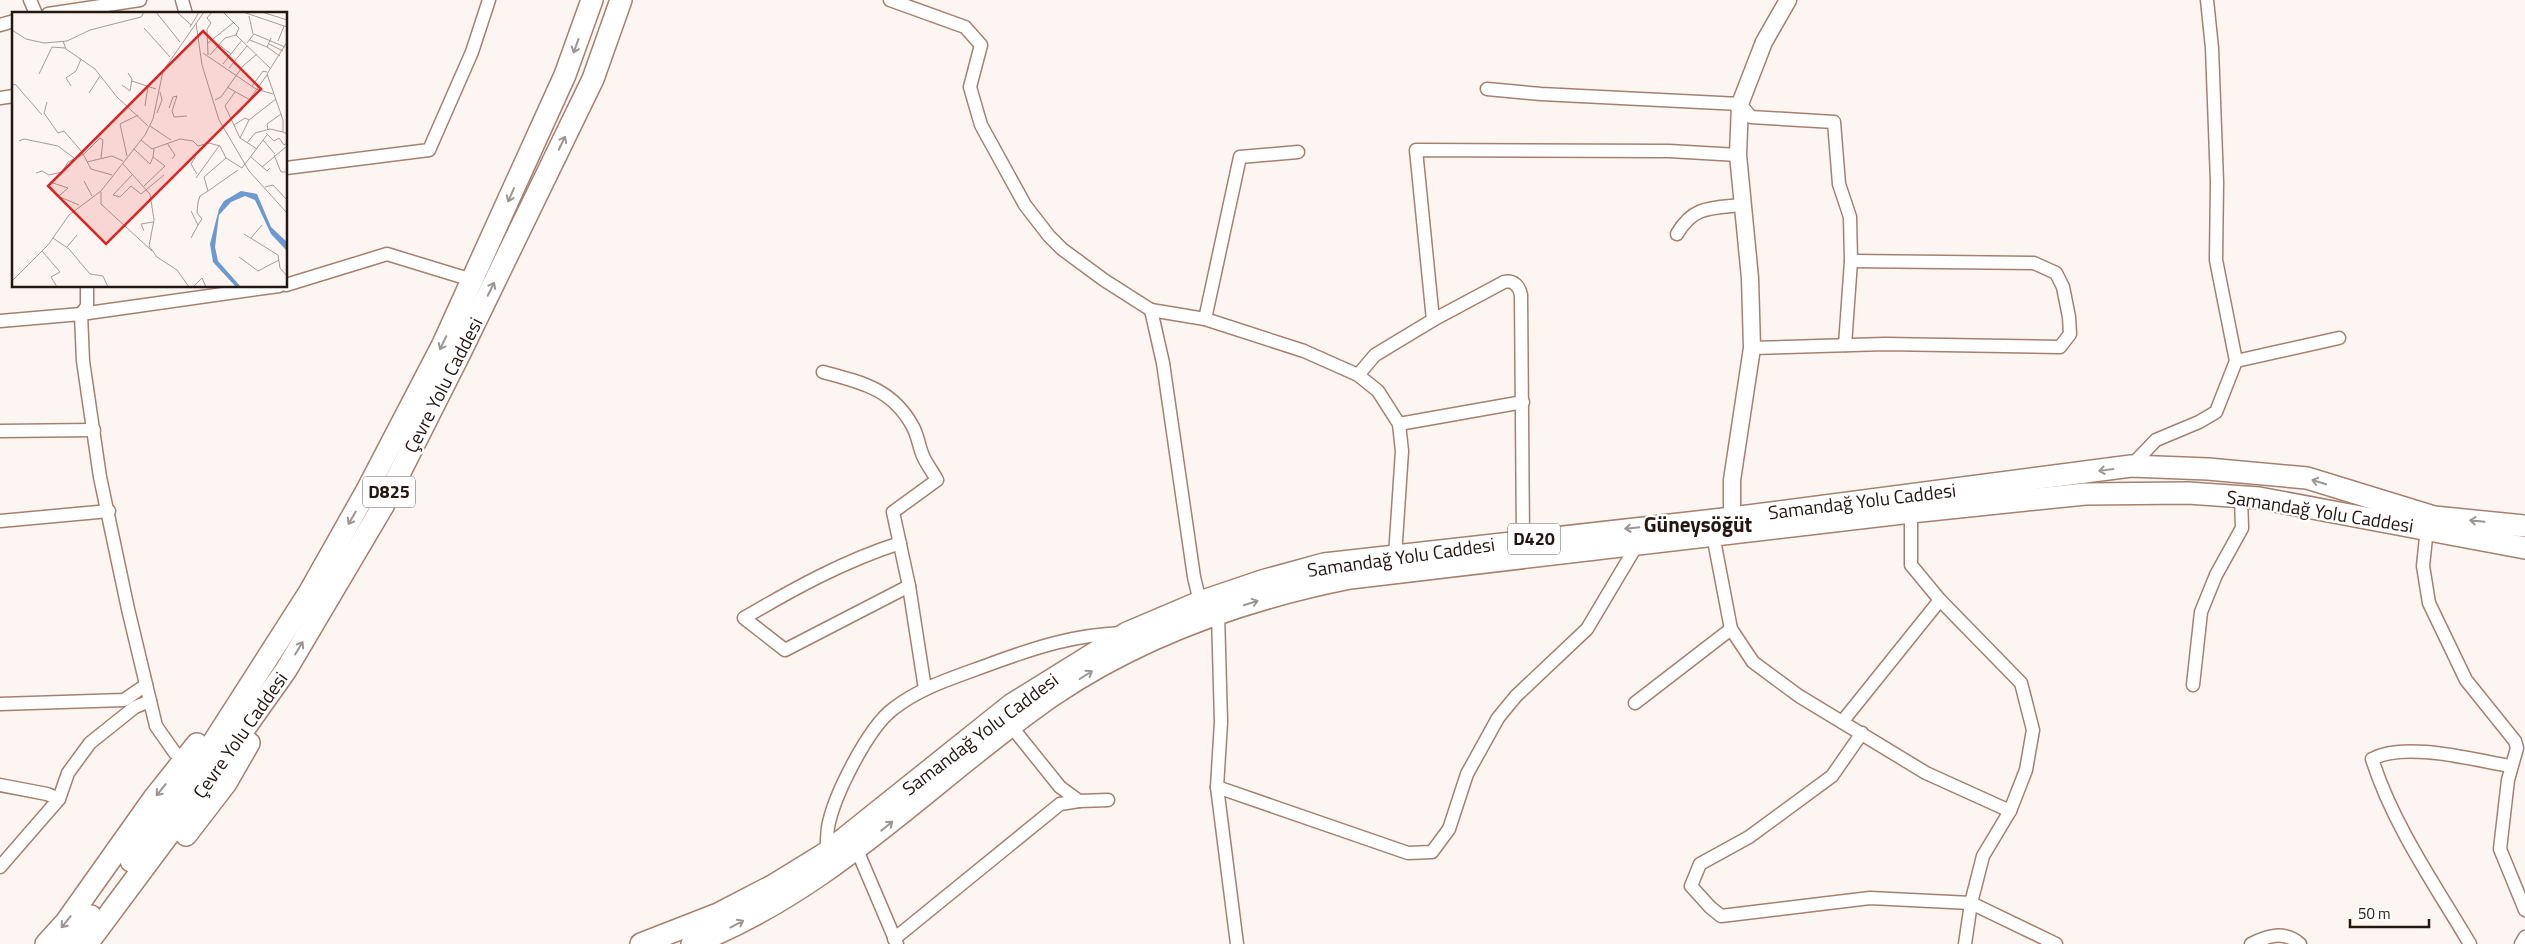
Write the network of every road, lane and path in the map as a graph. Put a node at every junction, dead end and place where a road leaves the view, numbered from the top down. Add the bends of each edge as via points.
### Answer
1 (30, 0) edge
2 (140, 0) edge
3 (488, 0) edge
4 (592, 0) edge
5 (621, 0) edge
6 (890, 0) edge
7 (1788, 0) edge
8 (2207, 0) edge
9 (35, 12) edge
10 (61, 12) edge
11 (1487, 89) dead end
12 (1740, 104) junction
13 (1298, 152) dead end
14 (1738, 155) junction
15 (288, 168) edge
16 (1741, 205) junction
17 (1677, 234) dead end
18 (1851, 261) junction
19 (472, 280) junction
20 (288, 284) edge
21 (87, 288) edge
22 (263, 288) edge
23 (1151, 310) junction
24 (81, 314) junction
25 (1205, 319) junction
26 (1433, 320) junction
27 (0, 321) edge
28 (2339, 338) dead end
29 (1845, 345) junction
30 (1752, 348) junction
31 (2236, 361) junction
32 (824, 372) dead end
33 (1358, 375) junction
34 (1523, 402) junction
35 (1399, 424) junction
36 (94, 430) junction
37 (0, 431) edge
38 (2132, 466) junction
39 (2241, 497) junction
40 (109, 511) junction
41 (1911, 512) junction
42 (1732, 518) junction
43 (0, 521) edge
44 (2525, 526) edge
45 (2427, 528) junction
46 (1713, 535) junction
47 (1523, 540) junction
48 (900, 543) junction
49 (1638, 545) junction
50 (2525, 548) edge
51 (1395, 556) junction
52 (909, 586) junction
53 (1940, 600) junction
54 (1200, 602) junction
55 (1218, 614) junction
56 (1731, 629) junction
57 (1127, 632) junction
58 (268, 657) junction
59 (286, 670) junction
60 (146, 685) junction
61 (2193, 685) dead end
62 (925, 689) junction
63 (150, 701) junction
64 (1635, 703) dead end
65 (0, 704) edge
66 (1842, 722) junction
67 (1011, 726) junction
68 (1862, 734) junction
69 (184, 761) junction
70 (2510, 766) junction
71 (0, 785) edge
72 (1217, 788) junction
73 (59, 800) junction
74 (1108, 800) dead end
75 (1078, 801) junction
76 (2010, 811) junction
77 (857, 850) junction
78 (826, 854) junction
79 (0, 867) edge
80 (1971, 903) junction
81 (2525, 910) edge
82 (2525, 937) edge
83 (896, 941) edge
84 (46, 944) edge
85 (68, 944) edge
86 (87, 944) edge
87 (102, 944) edge
88 (641, 944) edge
89 (692, 944) edge
90 (1237, 944) edge
91 (1965, 944) edge
92 (2056, 944) edge
93 (2251, 944) edge
94 (2300, 944) edge
95 (2470, 944) edge
96 (2521, 944) edge

1 - 9 street
2 - 10 street
3 - 15 street via 472,52 429,150
4 -> 19 highway, Çevre Yolu Caddesi / D825 via 565,75
59 -> 5 highway, Çevre Yolu Caddesi / D825 via 382,506 460,353 592,79
6 - 23 street via 966,27 981,45 970,88 980,125 1025,205 1062,249
7 - 12 street via 1764,42
8 - 31 street via 2212,48 2216,260
11 - 12 street
12 - 14 street
12 - 18 street via 1751,116 1834,122 1839,184 1850,216
13 - 25 street via 1240,157
14 - 16 street
14 - 26 street via 1669,151 1416,150
16 - 17 street via 1700,210 1685,221
16 - 30 street via 1750,278
18 - 29 street
18 - 29 street via 2034,263 2056,274 2063,287 2070,317 2070,334 2060,347
19 - 20 street via 387,254
19 -> 58 highway, Çevre Yolu Caddesi / D825 via 443,344 366,492 309,593
21 - 24 street via 87,306
22 - 24 street
23 - 25 street
23 - 54 street
24 - 27 street
24 - 36 street via 83,362
25 - 33 street via 1304,351
26 - 33 street via 1376,355
26 - 34 street via 1504,282 1513,282 1519,287
28 - 31 street
29 - 30 street
30 - 42 street via 1732,480
31 - 38 street via 2216,412 2156,440
32 - 48 street via 869,385 890,397 914,428 924,457 937,480 893,512
33 - 35 street via 1378,391
34 - 35 street
34 - 47 street
35 - 51 street via 1402,451
36 - 37 street
36 - 40 street via 100,478
38 -> 42 highway, Samandağ Yolu Caddesi / D420
44 -> 38 highway, Samandağ Yolu Caddesi / D420 via 2434,517 2307,478
39 - 41 highway, Samandağ Yolu Caddesi / D420 via 2188,493 2085,494
39 - 45 highway, Samandağ Yolu Caddesi / D420
39 - 61 street via 2242,528 2216,575 2201,612
40 - 43 street
40 - 60 street
41 - 46 highway, Samandağ Yolu Caddesi / D420
41 - 53 street via 1911,565
42 -> 47 highway, Samandağ Yolu Caddesi / D420
45 - 50 highway, Samandağ Yolu Caddesi / D420
45 - 70 street via 2423,566 2428,603 2466,680 2515,741 2517,748
46 - 49 highway, Samandağ Yolu Caddesi / D420
46 - 56 street
47 - 51 highway, Samandağ Yolu Caddesi / D420
48 - 52 street
48 - 52 street via 866,554 804,582 744,618 785,650
55 -> 49 highway, Samandağ Yolu Caddesi / D420 via 1310,586 1350,578
49 - 72 street via 1587,629 1516,696 1498,718 1466,774 1450,829 1432,852 1408,854
51 - 54 highway, Samandağ Yolu Caddesi / D420 via 1324,564
52 - 62 street
53 - 66 street
53 - 76 street via 2021,683 2033,730 2026,770
54 - 57 highway, Samandağ Yolu Caddesi / D420
67 -> 55 highway, Samandağ Yolu Caddesi / D420 via 1100,666 1179,628
55 - 72 street via 1221,722
56 - 64 street
56 - 66 street via 1753,662
57 - 62 street via 1063,639
57 - 78 highway, Samandağ Yolu Caddesi / D420 via 1012,705
58 - 69 highway via 247,679
58 - 85 highway, Çevre Yolu Caddesi / D825 via 204,757
59 - 86 highway, Çevre Yolu Caddesi / D825
59 - 87 highway via 272,703 226,783
60 - 63 street
60 - 65 street via 124,700
62 - 78 street via 893,709 871,731 848,775 828,826
63 - 69 street via 156,726
63 - 73 street via 135,707 90,743 68,773
66 - 68 street
67 - 75 street via 1060,787
77 -> 67 highway, Samandağ Yolu Caddesi / D420
68 - 76 street via 1926,773
68 - 80 street via 1832,776 1749,837 1700,864 1691,886 1721,916 1870,898
69 -> 84 highway via 66,922
70 - 81 street via 2500,849
70 - 95 street via 2440,753 2381,754 2372,759 2400,826
71 - 73 street via 48,794
72 - 90 street
73 - 79 street
74 - 75 street
75 - 83 street via 1060,804
76 - 80 street via 1984,856
77 - 83 street
89 -> 77 highway, Samandağ Yolu Caddesi / D420 via 772,905
78 - 88 highway, Samandağ Yolu Caddesi / D420 via 774,886 718,914
80 - 91 street
80 - 92 street
82 - 96 street
93 - 94 street via 2271,934 2294,939

